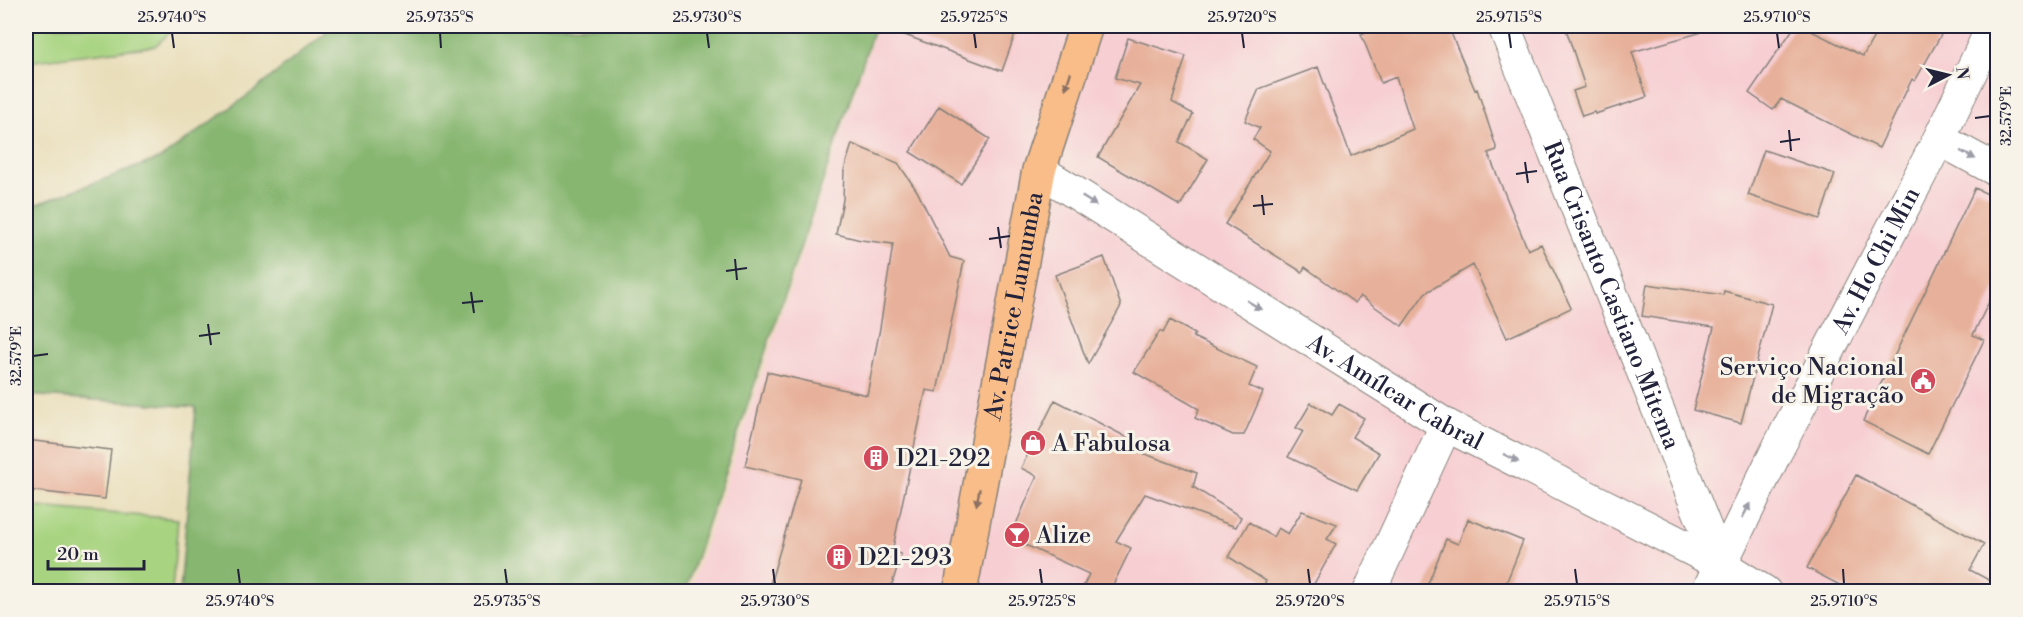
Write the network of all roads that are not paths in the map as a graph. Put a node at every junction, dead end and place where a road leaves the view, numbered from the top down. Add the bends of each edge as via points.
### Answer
1 (1086, 26) edge
2 (1504, 26) edge
3 (1993, 26) edge
4 (1939, 140) junction
5 (1039, 170) junction
6 (1998, 171) edge
7 (1446, 425) junction
8 (1720, 564) junction
9 (960, 591) edge
10 (1369, 591) edge
11 (1707, 591) edge
12 (1765, 591) edge

1 -> 5 main road, Av. Patrice Lumumba
2 - 8 street, Rua Crisanto Castiano Mitema
3 - 4 street, Av. Ho Chi Min
4 -> 6 street
8 -> 4 street, Av. Ho Chi Min
5 -> 7 street, Av. Amílcar Cabral
5 -> 9 main road, Av. Patrice Lumumba
7 -> 8 street, Av. Amílcar Cabral
7 - 10 street
8 - 11 street, Av. Ho Chi Min
8 - 12 street, Av. Amílcar Cabral

